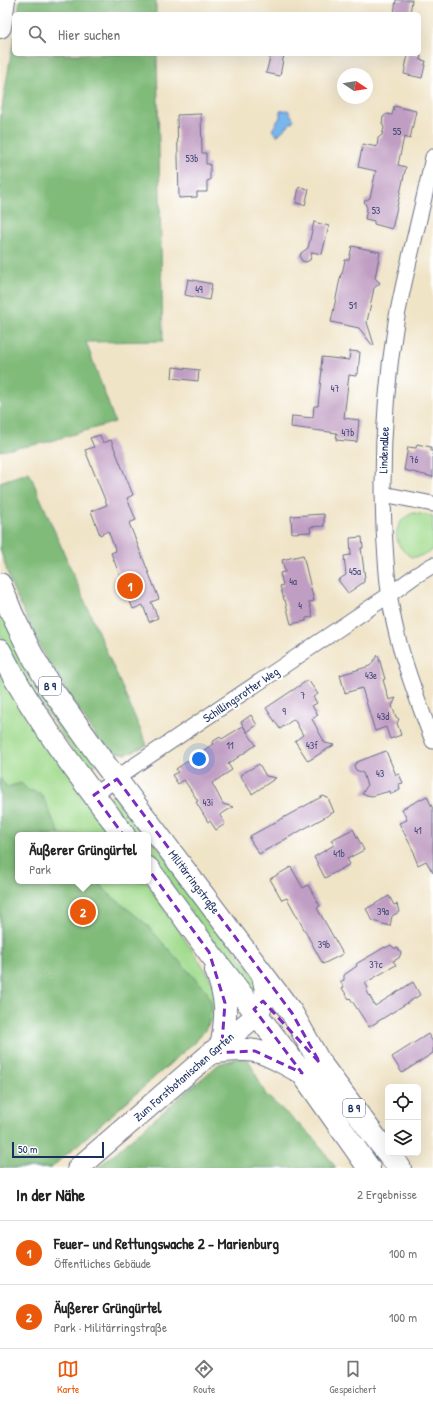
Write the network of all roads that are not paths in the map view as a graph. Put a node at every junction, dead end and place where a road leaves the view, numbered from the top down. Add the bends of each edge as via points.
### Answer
1 (4, 0) edge
2 (0, 27) edge
3 (433, 157) edge
4 (383, 494) junction
5 (433, 504) edge
6 (433, 565) edge
7 (0, 584) edge
8 (389, 595) junction
9 (0, 651) edge
10 (433, 741) edge
11 (117, 779) junction
12 (94, 795) junction
13 (122, 832) edge
14 (151, 872) edge
15 (209, 952) junction
16 (262, 973) junction
17 (258, 1014) junction
18 (216, 1048) junction
19 (311, 1068) junction
20 (78, 1168) edge
21 (369, 1168) edge
22 (400, 1168) edge

1 - 2 main road
3 - 4 street, Lindenallee via 396,322 385,414
4 - 5 street
4 - 8 street, Lindenallee
6 - 8 street, Schillingsrotter Weg
7 - 11 main road, Militärringstraße / B 9 via 31,653 51,688
8 - 10 street, Lindenallee via 397,636
8 - 11 street, Schillingsrotter Weg
9 - 12 main road, B 9 via 40,721
11 - 12 street, Schillingsrotter Weg
11 - 16 main road, Militärringstraße / B 9
12 - 13 main road, B 9
14 - 15 main road, Militärringstraße / B 9
15 - 17 main road, Militärringstraße / B 9
15 - 18 main road, B 9 via 223,989 226,1014
16 - 17 main road via 266,988
16 - 19 main road, Militärringstraße / B 9 via 292,1013
17 - 18 main road, Zum Forstbotanischen Garten
17 - 19 main road, Militärringstraße / B 9
18 - 19 main road, B 9 via 255,1051
18 - 20 main road, Zum Forstbotanischen Garten
19 - 21 main road, Militärringstraße / B 9
19 - 22 main road, Militärringstraße / B 9 via 378,1140

